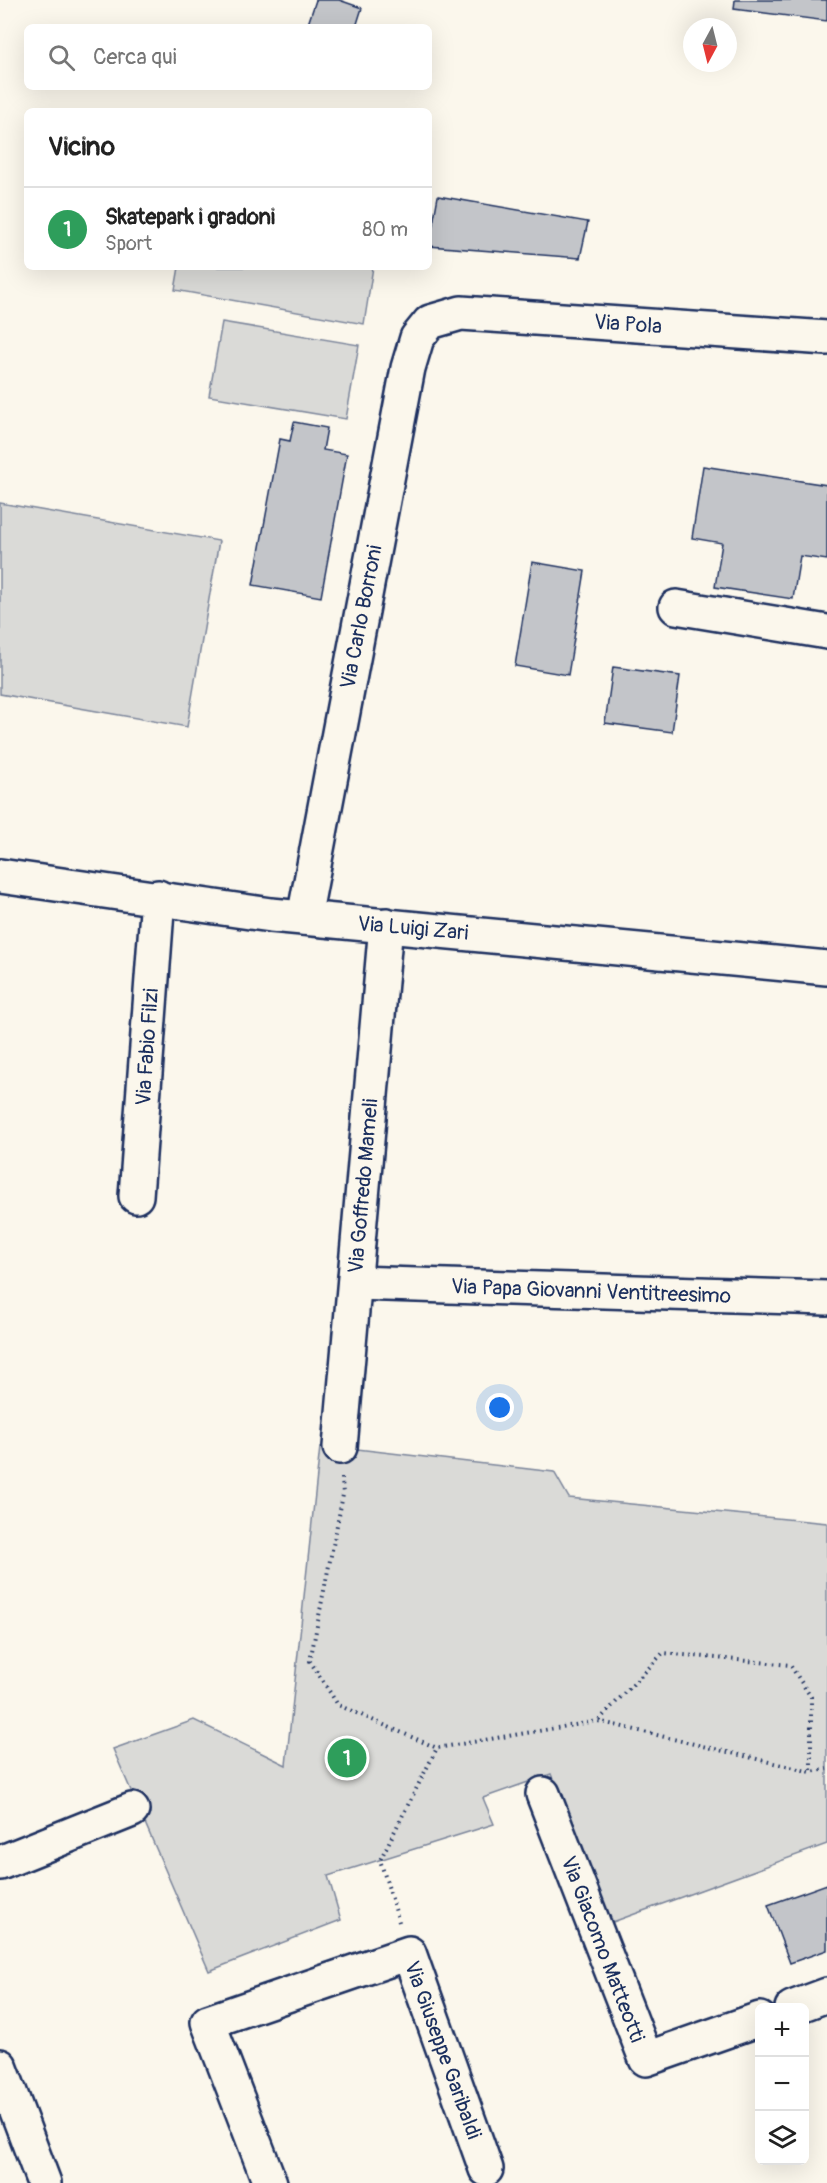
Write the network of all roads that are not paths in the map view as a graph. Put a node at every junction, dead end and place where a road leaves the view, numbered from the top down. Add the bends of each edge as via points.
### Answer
1 (430, 322) joint
2 (827, 338) edge
3 (676, 607) dead end
4 (827, 632) edge
5 (0, 876) edge
6 (158, 897) junction
7 (304, 918) junction
8 (386, 925) junction
9 (827, 968) edge
10 (135, 1196) dead end
11 (355, 1284) junction
12 (827, 1298) edge
13 (340, 1447) road end
14 (543, 1794) dead end
15 (132, 1810) dead end
16 (0, 1863) edge
17 (827, 1995) edge
18 (804, 2003) edge
19 (755, 2020) edge
20 (3, 2084) edge
21 (486, 2169) dead end
22 (44, 2183) edge
23 (270, 2183) edge

1 - 2 street, Via Pola via 461,313
1 - 7 street, Via Carlo Borroni via 417,338 408,368
3 - 4 street
5 - 6 street, Via Luigi Zari
6 - 7 street, Via Luigi Zari
6 - 10 street, Via Fabio Filzi
7 - 8 street, Via Luigi Zari
8 - 9 street, Via Luigi Zari
8 - 11 street, Via Goffredo Mameli
11 - 12 street, Via Papa Giovanni Ventitreesimo
11 - 13 street, Via Goffredo Mameli
14 - 19 street, Via Giacomo Matteotti via 646,2059
15 - 16 street
17 - 18 street
20 - 22 street
21 - 23 street, Via Giuseppe Garibaldi via 409,1953 208,2022

